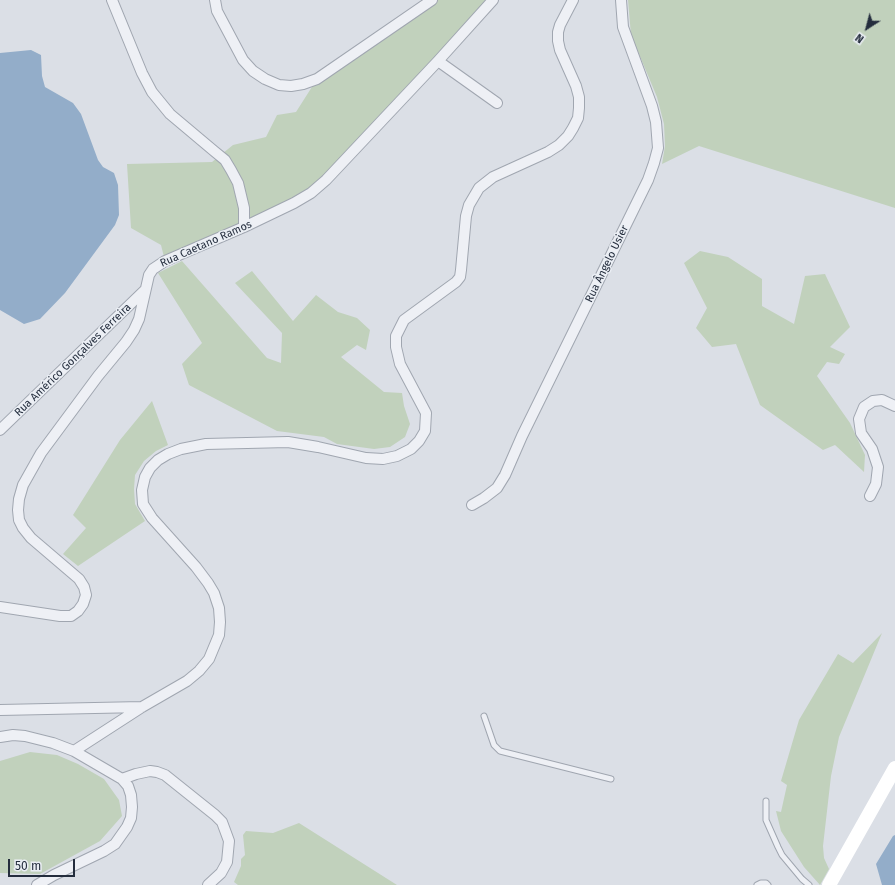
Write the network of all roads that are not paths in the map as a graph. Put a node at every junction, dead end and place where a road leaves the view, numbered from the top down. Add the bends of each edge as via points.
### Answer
1 (112, 0) edge
2 (215, 0) edge
3 (432, 0) edge
4 (493, 0) edge
5 (573, 0) edge
6 (621, 0) edge
7 (438, 61) junction
8 (497, 103) dead end
9 (244, 226) junction
10 (145, 290) junction
11 (895, 406) edge
12 (0, 430) edge
13 (870, 496) dead end
14 (472, 505) dead end
15 (0, 607) edge
16 (142, 707) junction
17 (0, 710) edge
18 (484, 716) dead end
19 (0, 737) edge
20 (74, 752) junction
21 (895, 768) edge
22 (611, 779) dead end
23 (125, 782) junction
24 (766, 801) dead end
25 (36, 885) edge
26 (208, 885) edge
27 (757, 885) edge
28 (768, 885) edge
29 (809, 885) edge
30 (829, 885) edge

1 - 9 street via 152,92 170,114 225,160 231,170 238,183 244,208
2 - 3 street via 217,11 243,60 265,79 279,85 291,86 316,79
4 - 7 street, Rua Caetano Ramos
5 - 16 street via 560,25 558,41 579,97 580,108 574,128 559,145 548,152 493,177 479,188 466,216 460,277 404,320 396,336 400,364 426,413 425,431 419,441 411,449 397,456 383,459 366,458 318,446 288,442 206,444 168,454 150,468 142,490 143,504 208,583 219,608 220,622 215,647 199,671
6 - 14 street, Rua Ângelo Usier via 623,27 656,122 658,148 654,163 505,475 497,488
7 - 8 street
7 - 9 street, Rua Caetano Ramos via 311,193
9 - 10 street, Rua Caetano Ramos via 158,265 149,275
10 - 12 street, Rua Américo Gonçalves Ferreira
10 - 15 street, Rua Caetano Ramos via 134,330 41,453 18,499 19,520 23,528 31,538 79,579 86,595 83,604 71,616
11 - 13 street via 882,400 872,402 864,407 859,419 861,433 872,449 878,467 876,484
16 - 17 street
16 - 20 street
18 - 22 lane via 494,745 500,751
19 - 20 street via 25,736 53,743
20 - 23 street
21 - 30 street
23 - 25 street via 131,795 131,818 115,844
23 - 26 street via 136,774 150,771 165,775 222,822 229,841 227,862 221,873
24 - 29 lane via 766,820 778,847
27 - 28 lane

